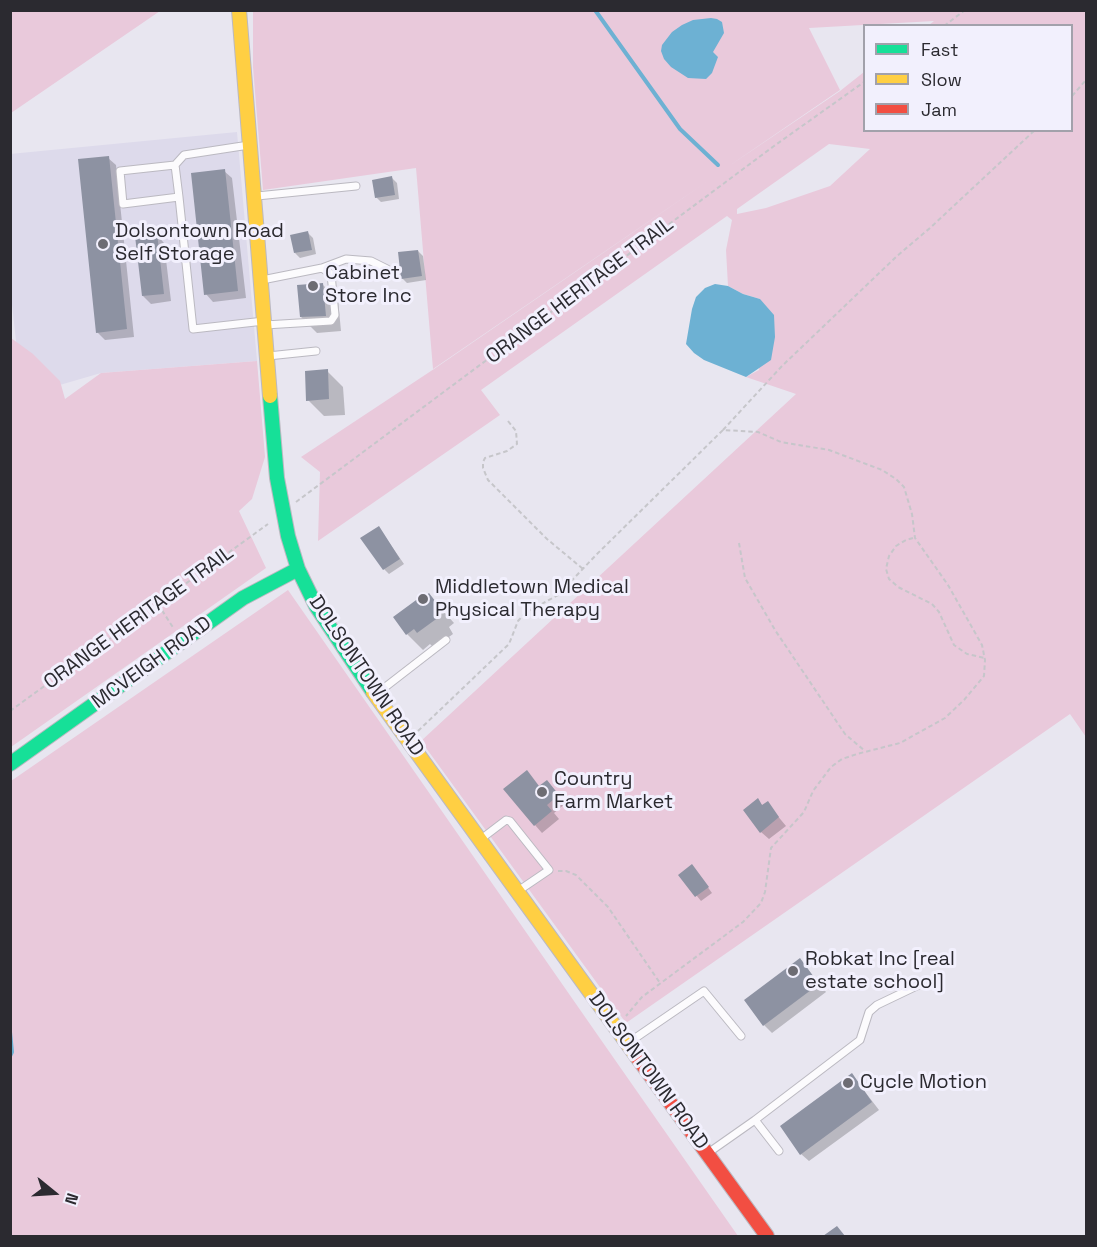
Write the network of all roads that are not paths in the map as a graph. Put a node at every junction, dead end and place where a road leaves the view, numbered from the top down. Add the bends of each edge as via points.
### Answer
1 (239, 10) edge
2 (249, 145) junction
3 (175, 165) junction
4 (356, 186) dead end
5 (179, 197) junction
6 (254, 197) junction
7 (322, 268) junction
8 (387, 269) dead end
9 (262, 280) junction
10 (265, 323) junction
11 (316, 351) dead end
12 (268, 356) junction
13 (298, 569) junction
14 (446, 640) dead end
15 (375, 695) junction
16 (10, 764) edge
17 (479, 840) junction
18 (517, 892) junction
19 (923, 983) dead end
20 (741, 1036) dead end
21 (628, 1043) junction
22 (755, 1120) junction
23 (779, 1151) dead end
24 (708, 1153) junction
25 (767, 1236) edge

1 - 2 street, DOLSONTOWN ROAD
2 - 3 lane via 184,155
2 - 6 street, DOLSONTOWN ROAD
3 - 5 lane
3 - 5 lane via 120,171 123,204
4 - 6 lane
5 - 10 lane via 193,329
6 - 9 street, DOLSONTOWN ROAD
7 - 8 lane via 346,260 371,261
7 - 9 lane
7 - 10 lane via 331,274 335,315 331,321
9 - 10 street, DOLSONTOWN ROAD
10 - 12 street, DOLSONTOWN ROAD
11 - 12 lane
12 - 13 street, DOLSONTOWN ROAD via 280,501
13 - 15 street, DOLSONTOWN ROAD via 327,624
13 - 16 street, MCVEIGH ROAD via 243,598
14 - 15 lane
15 - 17 street, DOLSONTOWN ROAD
17 - 18 street, DOLSONTOWN ROAD
17 - 18 lane via 510,821 549,870
18 - 21 street, DOLSONTOWN ROAD
19 - 22 lane via 877,1005 869,1012 860,1040
20 - 21 lane via 704,991
21 - 24 street, DOLSONTOWN ROAD
22 - 23 lane
22 - 24 lane
24 - 25 street, DOLSONTOWN ROAD

